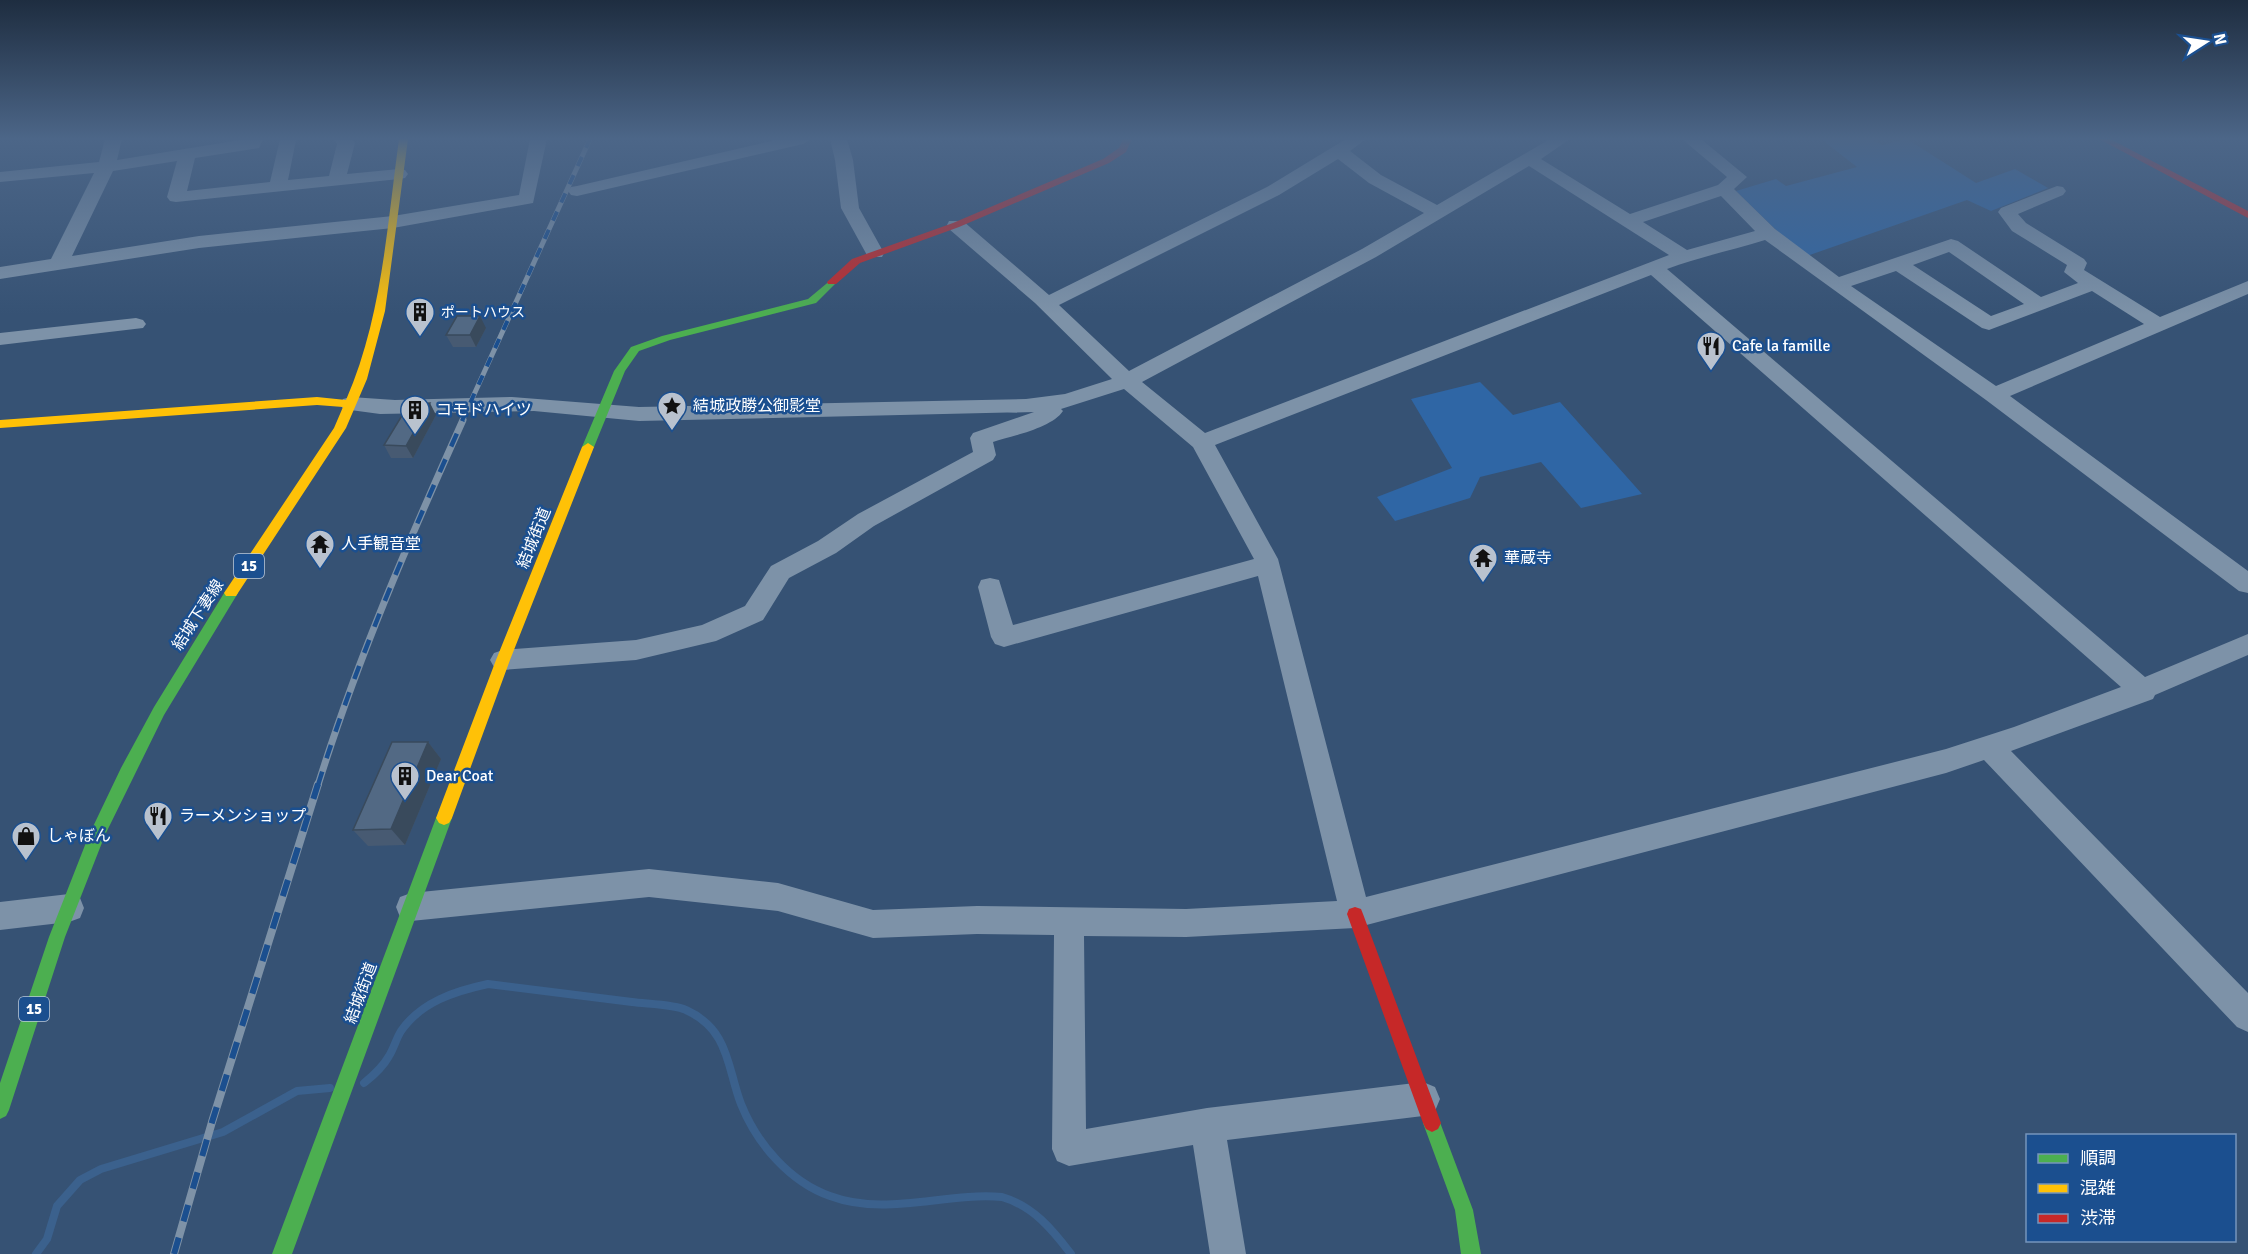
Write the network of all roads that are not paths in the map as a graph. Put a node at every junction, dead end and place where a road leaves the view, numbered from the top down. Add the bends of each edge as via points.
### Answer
1 (91, 198) edge
2 (396, 198) edge
3 (527, 198) edge
4 (849, 198) edge
5 (1020, 198) edge
6 (1260, 198) edge
7 (1409, 198) edge
8 (1463, 198) edge
9 (1591, 198) edge
10 (1698, 198) edge
11 (1733, 198) edge
12 (2042, 198) edge
13 (2215, 198) edge
14 (1437, 213) junction
15 (2248, 215) edge
16 (1628, 221) junction
17 (393, 222) junction
18 (956, 225) junction
19 (1768, 233) junction
20 (875, 253) junction
21 (1684, 256) junction
22 (58, 264) junction
23 (1898, 264) junction
24 (1654, 268) junction
25 (0, 273) edge
26 (1836, 284) junction
27 (2093, 284) junction
28 (2248, 287) edge
29 (1047, 303) junction
30 (2039, 305) junction
31 (136, 324) dead end
32 (2158, 324) junction
33 (0, 339) edge
34 (1127, 381) junction
35 (1994, 394) junction
36 (1067, 401) junction
37 (351, 404) junction
38 (603, 409) junction
39 (0, 424) edge
40 (1202, 441) junction
41 (1268, 564) junction
42 (2248, 584) edge
43 (990, 587) dead end
44 (2248, 644) edge
45 (503, 660) junction
46 (2144, 691) junction
47 (1990, 748) junction
48 (411, 907) junction
49 (69, 908) junction
50 (1355, 914) junction
51 (0, 916) edge
52 (1070, 921) junction
53 (2248, 1016) edge
54 (1423, 1099) junction
55 (0, 1110) edge
56 (1207, 1125) junction
57 (282, 1254) edge
58 (1228, 1254) edge
59 (1471, 1254) edge

1 - 22 street
2 - 17 main road, 結城下妻線 / 15
3 - 17 street
4 - 20 street via 850,208
5 - 18 main road, 結城街道
6 - 29 street
7 - 14 street
8 - 14 street
9 - 16 street
10 - 16 street
11 - 19 street
12 - 27 street via 2007,212 2019,227 2077,262 2074,272
13 - 15 main road
14 - 34 street via 1359,259
16 - 21 street
17 - 22 street via 199,242
17 - 37 main road, 結城下妻線 / 15 via 376,327
18 - 20 main road, 結城街道
18 - 29 street
19 - 21 street
19 - 26 street
20 - 38 main road, 結城街道 via 844,270 812,301 635,349
21 - 24 street
22 - 25 street
23 - 26 street
23 - 30 street via 1989,324
23 - 30 street via 1951,245
24 - 40 street
24 - 46 street
26 - 35 street
27 - 30 street
27 - 32 street
28 - 32 street
29 - 34 street
31 - 33 street
32 - 35 street
34 - 36 street
34 - 40 street
35 - 42 street
36 - 38 street via 893,410 639,414
36 - 45 street via 1039,419 981,438 985,455 866,520 780,573 754,613 707,634 636,650
37 - 38 street via 381,408 470,404
37 - 39 main road via 317,401
37 - 49 main road, 結城下妻線 / 15 via 340,428 188,660 149,728 112,801
38 - 45 main road, 結城街道
40 - 41 street
41 - 43 street via 1004,637
41 - 50 street
44 - 46 street
45 - 48 main road, 結城街道
46 - 47 street
47 - 50 street
47 - 53 street
48 - 52 street via 649,883 778,897 873,924
48 - 57 main road, 結城街道
49 - 51 street
49 - 55 main road, 結城下妻線 / 15
50 - 52 street via 1186,923
50 - 54 main road
52 - 56 street via 1070,1149
54 - 56 street
54 - 59 main road via 1464,1210
56 - 58 street

